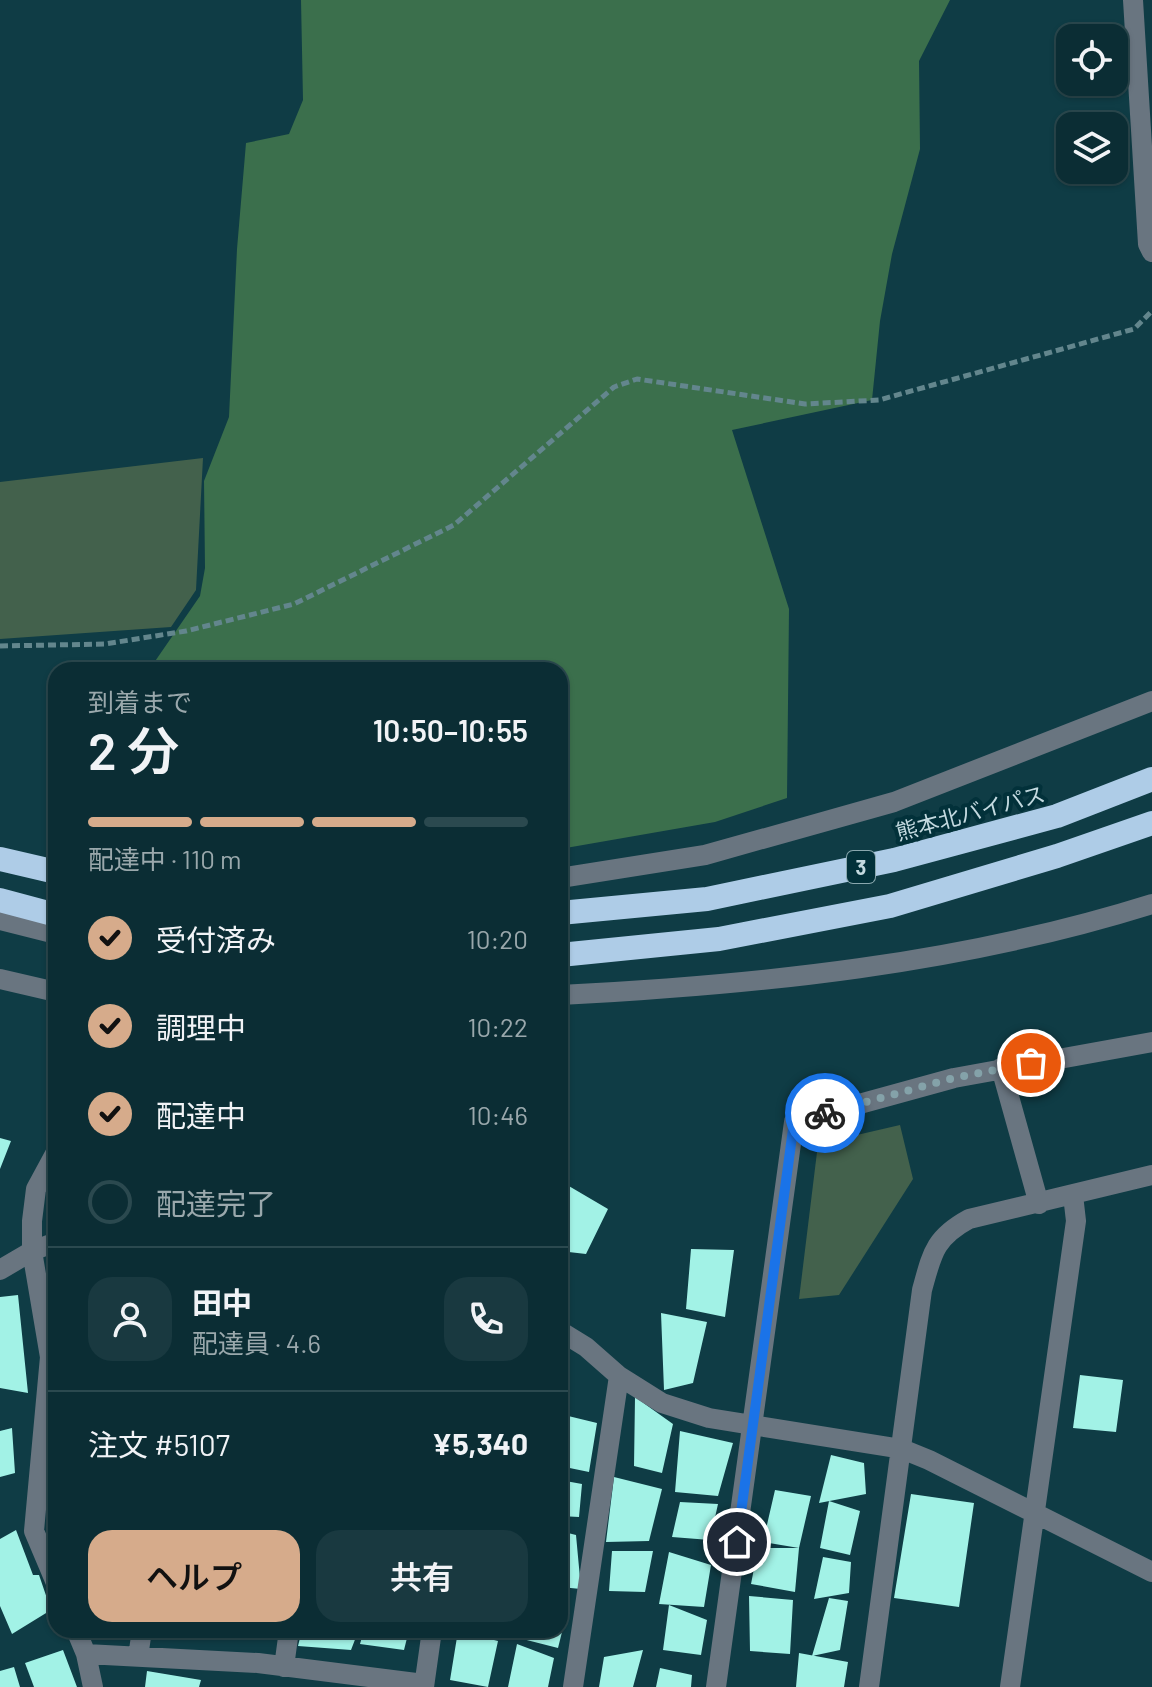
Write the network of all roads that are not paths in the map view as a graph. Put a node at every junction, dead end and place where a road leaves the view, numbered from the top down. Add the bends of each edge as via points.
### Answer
1 (1133, 0) edge
2 (1148, 178) edge
3 (1152, 252) edge
4 (1152, 701) edge
5 (1152, 779) edge
6 (1152, 823) edge
7 (0, 856) edge
8 (48, 861) edge
9 (48, 870) edge
10 (568, 877) edge
11 (0, 900) edge
12 (1152, 904) edge
13 (568, 912) edge
14 (48, 913) edge
15 (0, 920) edge
16 (48, 932) edge
17 (568, 954) edge
18 (0, 979) edge
19 (48, 990) edge
20 (568, 994) edge
21 (1152, 1042) edge
22 (1001, 1068) junction
23 (48, 1167) edge
24 (1152, 1175) edge
25 (1073, 1195) junction
26 (1039, 1204) junction
27 (48, 1245) edge
28 (32, 1251) junction
29 (0, 1270) edge
30 (568, 1336) edge
31 (48, 1345) edge
32 (619, 1376) junction
33 (48, 1379) edge
34 (754, 1425) junction
35 (902, 1449) junction
36 (1035, 1513) junction
37 (48, 1564) edge
38 (1152, 1572) edge
39 (79, 1638) edge
40 (141, 1638) edge
41 (288, 1638) edge
42 (431, 1638) edge
43 (86, 1654) junction
44 (138, 1657) junction
45 (284, 1667) junction
46 (424, 1686) edge
47 (93, 1687) edge
48 (573, 1687) edge
49 (716, 1687) edge
50 (869, 1687) edge
51 (1010, 1687) edge

1 - 2 street
2 - 3 street
4 - 10 street via 894,802 705,855
5 - 13 highway, 熊本北バイパス / 3 via 1057,816 894,860 707,899
6 - 17 highway, 3 via 890,906 719,939
7 - 8 street
7 - 9 highway
11 - 14 highway
12 - 20 street via 961,952 767,980
15 - 16 street
18 - 19 street
21 - 22 street
22 - 26 street
22 - 34 street via 794,1122
23 - 28 street via 36,1189
24 - 25 street
25 - 26 street
25 - 36 street via 1076,1221
26 - 35 street via 969,1219 947,1231 932,1255 922,1290
27 - 28 street
28 - 29 street
28 - 31 street
30 - 32 street
32 - 34 street via 662,1403
32 - 48 street
33 - 37 street via 34,1531
34 - 35 street
34 - 49 street
35 - 36 street
35 - 50 street
36 - 38 street
36 - 51 street
39 - 43 street
40 - 44 street
41 - 45 street
42 - 46 street
43 - 44 street
43 - 47 street
44 - 45 street
45 - 46 street

